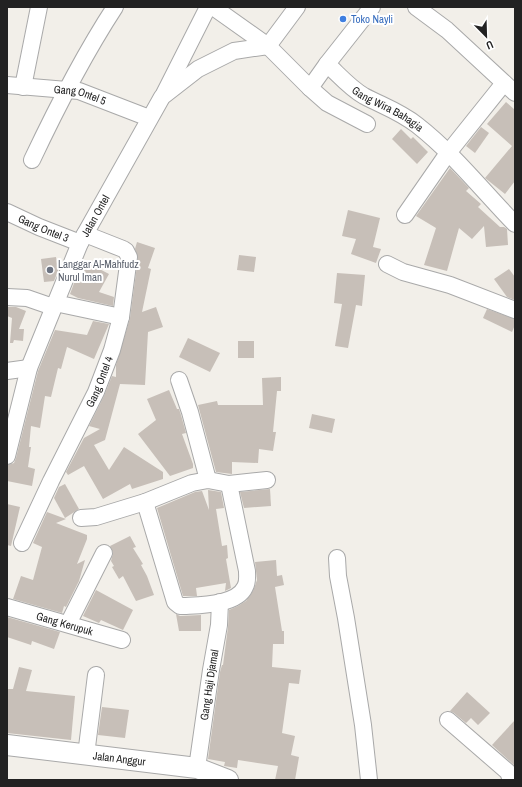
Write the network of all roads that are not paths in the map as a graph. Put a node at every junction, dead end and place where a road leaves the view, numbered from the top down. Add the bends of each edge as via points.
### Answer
1 (39, 7) edge
2 (115, 7) edge
3 (208, 7) edge
4 (213, 7) edge
5 (297, 7) edge
6 (372, 7) edge
7 (416, 7) edge
8 (268, 46) junction
9 (327, 64) junction
10 (15, 86) edge
11 (310, 88) junction
12 (510, 88) edge
13 (66, 89) junction
14 (162, 97) junction
15 (149, 118) junction
16 (367, 124) dead end
17 (448, 153) junction
18 (32, 160) dead end
19 (7, 212) edge
20 (405, 215) dead end
21 (515, 224) edge
22 (82, 238) junction
23 (387, 264) dead end
24 (7, 297) edge
25 (54, 305) junction
26 (515, 310) edge
27 (121, 317) junction
28 (29, 368) junction
29 (7, 371) edge
30 (179, 380) dead end
31 (7, 456) edge
32 (208, 480) junction
33 (267, 480) dead end
34 (229, 484) junction
35 (145, 502) junction
36 (81, 518) dead end
37 (22, 543) dead end
38 (104, 553) dead end
39 (337, 558) dead end
40 (220, 602) junction
41 (7, 607) edge
42 (68, 624) junction
43 (122, 640) dead end
44 (96, 675) dead end
45 (448, 720) dead end
46 (7, 745) edge
47 (86, 755) junction
48 (197, 768) junction
49 (224, 779) edge
50 (369, 780) edge
51 (511, 780) edge

1 - 10 street
2 - 13 street
3 - 14 street
4 - 8 street
5 - 8 street
6 - 9 street
7 - 12 street via 447,30
8 - 11 street
8 - 14 street, Jalan Ontel via 234,51 198,68
9 - 11 street
9 - 17 street, Gang Wira Bahagia via 364,96 392,108 411,120
10 - 13 street, Gang Ontel 5
11 - 16 street via 327,103
12 - 17 street
13 - 15 street, Gang Ontel 5 via 94,96
13 - 18 street
14 - 15 street, Jalan Ontel
15 - 22 street, Jalan Ontel
17 - 20 street
17 - 21 street, Gang Wira Bahagia
19 - 22 street, Gang Ontel 3 via 39,227
22 - 25 street, Jalan Ontel
22 - 27 street, Gang Ontel 4 via 123,249 128,254
23 - 26 street via 403,272 450,285
24 - 25 street via 27,298
25 - 27 street
25 - 28 street, Jalan Ontel
27 - 37 street, Gang Ontel 4 via 96,392
28 - 29 street
28 - 31 street, Jalan Ontel
30 - 32 street
32 - 34 street
32 - 35 street via 177,488
33 - 34 street
34 - 40 street via 247,580 238,595
35 - 36 street via 96,517
35 - 40 street via 175,602 184,606
38 - 42 street
39 - 50 street
40 - 48 street, Gang Haji Djamal via 219,625
41 - 42 street, Gang Kerupuk
42 - 43 street, Gang Kerupuk
44 - 47 street
45 - 51 street via 508,772
46 - 47 street, Jalan Anggur
47 - 48 street, Jalan Anggur
48 - 49 street, Jalan Anggur

